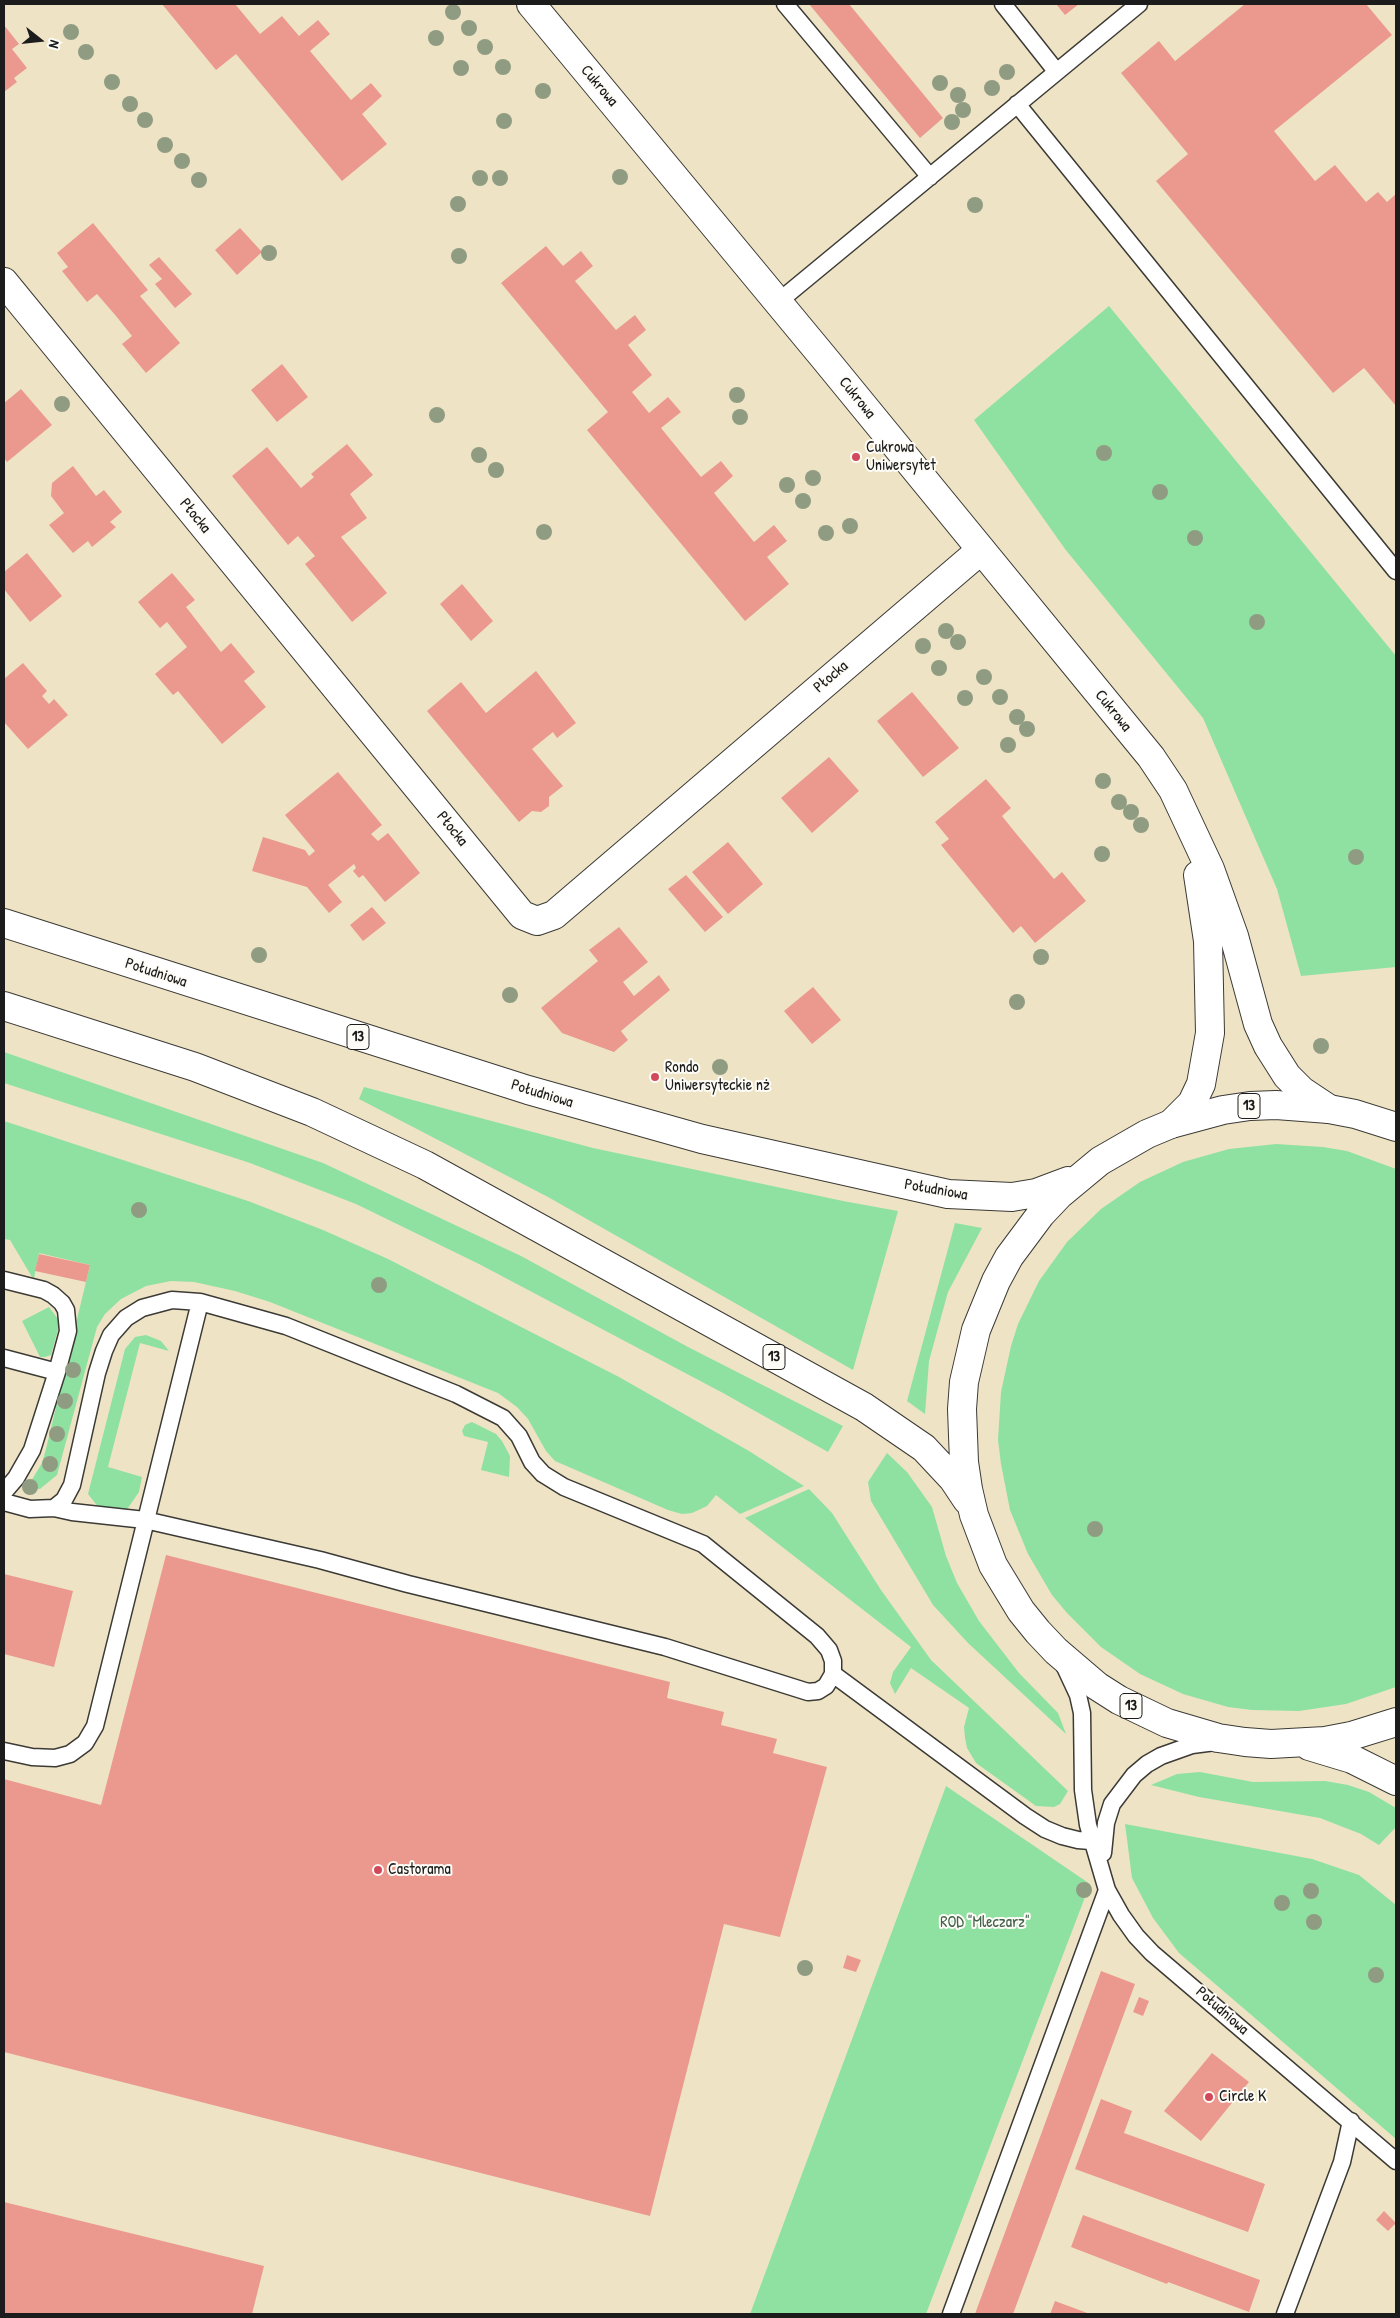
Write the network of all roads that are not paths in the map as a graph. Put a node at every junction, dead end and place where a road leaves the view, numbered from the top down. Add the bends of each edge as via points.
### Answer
1 (531, 4) edge
2 (785, 4) edge
3 (1003, 4) edge
4 (1138, 4) edge
5 (1056, 72) junction
6 (1017, 104) junction
7 (930, 177) junction
8 (4, 282) edge
9 (778, 302) junction
10 (981, 550) junction
11 (1396, 571) edge
12 (1190, 824) junction
13 (8, 925) edge
14 (4, 1006) edge
15 (4, 1020) edge
16 (123, 1044) junction
17 (1329, 1109) junction
18 (1171, 1124) junction
19 (1396, 1127) edge
20 (1079, 1177) junction
21 (4, 1280) edge
22 (200, 1302) junction
23 (4, 1358) edge
24 (57, 1372) junction
25 (4, 1492) edge
26 (4, 1502) edge
27 (59, 1504) junction
28 (974, 1515) junction
29 (145, 1520) junction
30 (1056, 1652) junction
31 (833, 1674) junction
32 (1396, 1722) edge
33 (1245, 1742) junction
34 (1298, 1744) junction
35 (4, 1751) edge
36 (1396, 1781) edge
37 (1098, 1842) junction
38 (1107, 1890) junction
39 (1351, 2121) junction
40 (1396, 2161) edge
41 (951, 2314) edge
42 (1285, 2314) edge

1 - 9 main road, Cukrowa
2 - 7 lane
3 - 5 lane
4 - 5 lane
5 - 6 lane
6 - 7 lane
6 - 11 lane
7 - 9 lane
8 - 10 main road, Płocka via 522,915 537,921 554,915
9 - 10 main road, Cukrowa
10 - 12 main road, Cukrowa via 1150,757 1173,790
12 - 17 main road, Cukrowa via 1234,936 1258,1024 1268,1046 1287,1076 1302,1091
12 - 18 main road, Cukrowa via 1208,941 1210,1033 1201,1084 1192,1103
13 - 20 main road, Południowa / 13 via 528,1090 702,1139 818,1167 948,1194 978,1197 1036,1193
14 - 16 main road, 13
15 - 16 main road
16 - 28 main road, 13 via 195,1067 312,1112 488,1198 845,1396 902,1432 924,1448 947,1472 964,1494
17 - 18 main road, 13 via 1250,1106
17 - 19 main road, 13
18 - 20 main road, 13 via 1123,1147
20 - 28 main road via 1041,1214 1009,1257 976,1330 964,1382 962,1409 964,1462
21 - 24 lane via 44,1290 62,1303 68,1319 68,1331
22 - 27 lane via 172,1300 142,1308 126,1318 112,1335 102,1358 72,1485
22 - 29 lane
22 - 31 lane via 286,1326 456,1394 504,1418 543,1474 564,1487 703,1544 817,1636 829,1650
23 - 24 lane
24 - 25 lane via 32,1450
26 - 27 lane via 30,1509
27 - 29 lane via 72,1512
28 - 30 main road, 13 via 1006,1588
29 - 31 lane via 320,1560 665,1647 808,1692 826,1686
29 - 35 lane via 95,1726 85,1743 70,1754 55,1758
30 - 33 main road, 13 via 1097,1686 1142,1713 1192,1732
30 - 37 lane, Południowa via 1071,1676 1082,1713 1083,1790
31 - 37 lane via 1045,1829 1062,1836
32 - 34 main road via 1351,1736
33 - 34 main road, 13
33 - 37 lane, Południowa via 1192,1745 1147,1764 1112,1804
34 - 36 main road, 13 via 1352,1759
37 - 38 lane, Południowa
38 - 39 lane, Południowa via 1126,1922 1152,1953
38 - 41 lane
39 - 40 lane, Południowa
39 - 42 lane via 1342,2162

